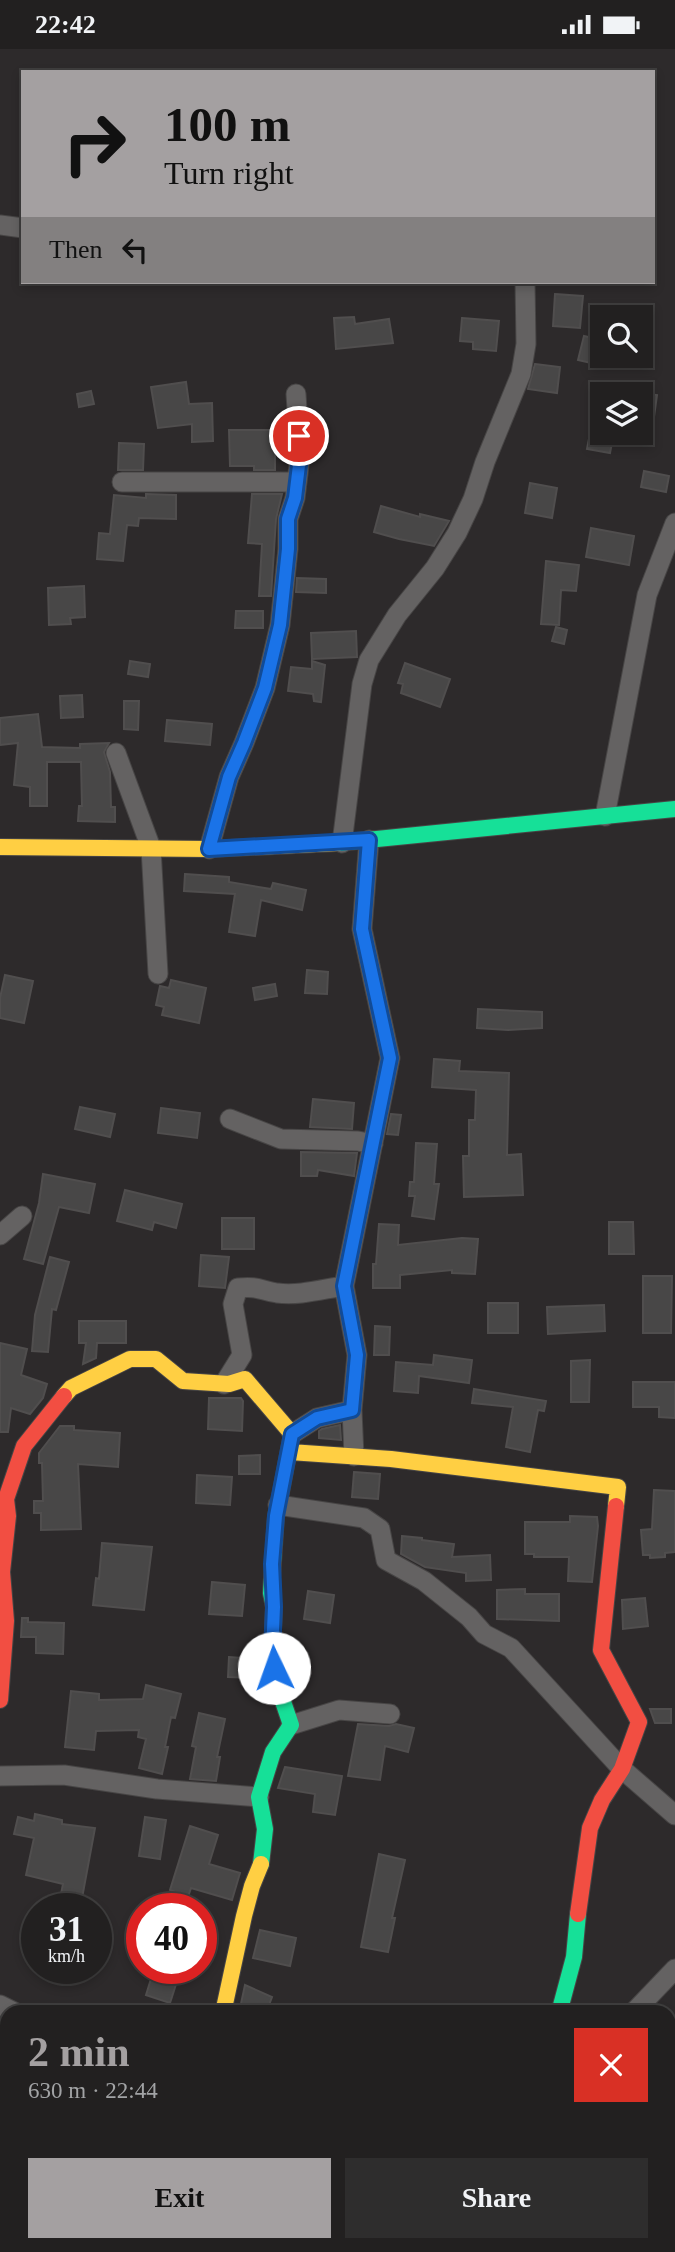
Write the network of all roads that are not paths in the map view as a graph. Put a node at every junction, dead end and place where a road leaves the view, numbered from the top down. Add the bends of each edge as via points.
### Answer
1 (0, 225) edge
2 (21, 227) edge
3 (525, 284) edge
4 (296, 394) dead end
5 (122, 482) dead end
6 (297, 482) junction
7 (675, 523) edge
8 (116, 753) dead end
9 (675, 809) edge
10 (605, 816) junction
11 (369, 840) junction
12 (342, 843) junction
13 (0, 848) edge
14 (151, 848) junction
15 (209, 849) junction
16 (158, 974) dead end
17 (230, 1119) dead end
18 (373, 1144) junction
19 (22, 1216) dead end
20 (0, 1235) edge
21 (344, 1286) junction
22 (224, 1384) junction
23 (352, 1410) junction
24 (291, 1443) junction
25 (355, 1457) junction
26 (278, 1505) junction
27 (0, 1700) edge
28 (390, 1714) dead end
29 (291, 1725) junction
30 (622, 1769) junction
31 (0, 1776) edge
32 (259, 1797) junction
33 (675, 1815) edge
34 (675, 1969) edge
35 (225, 2005) edge
36 (561, 2005) edge
37 (641, 2005) edge

1 - 2 street
3 - 12 street via 526,344 521,374 473,499 435,568 369,660
4 - 6 street
5 - 6 street
6 - 15 street via 288,519 280,625 265,688 229,777
7 - 10 street via 647,595
8 - 14 street
9 - 10 street
10 - 11 street
11 - 12 street
11 - 18 street via 362,929 390,1058
12 - 15 street
13 - 14 street
14 - 15 street
14 - 16 street
17 - 18 street via 281,1139
18 - 21 street
19 - 20 street
21 - 22 street via 278,1293 256,1287 238,1289 233,1304 242,1355
21 - 23 street via 357,1355
22 - 24 street via 245,1379
22 - 27 street via 183,1381 156,1359 130,1359 71,1388 24,1446 6,1499 2,1572 6,1621
23 - 24 street via 317,1418
23 - 25 street
24 - 25 street
24 - 26 street
25 - 30 street via 618,1487 601,1650 639,1722
26 - 29 street via 272,1564 272,1652
26 - 30 street via 364,1518 380,1529 386,1560 424,1581 484,1634 510,1648
28 - 29 street via 339,1710
29 - 32 street via 273,1752
30 - 33 street
30 - 36 street via 590,1828 574,1957
31 - 32 street via 64,1775
32 - 35 street via 265,1829 261,1867 244,1916
34 - 37 street

